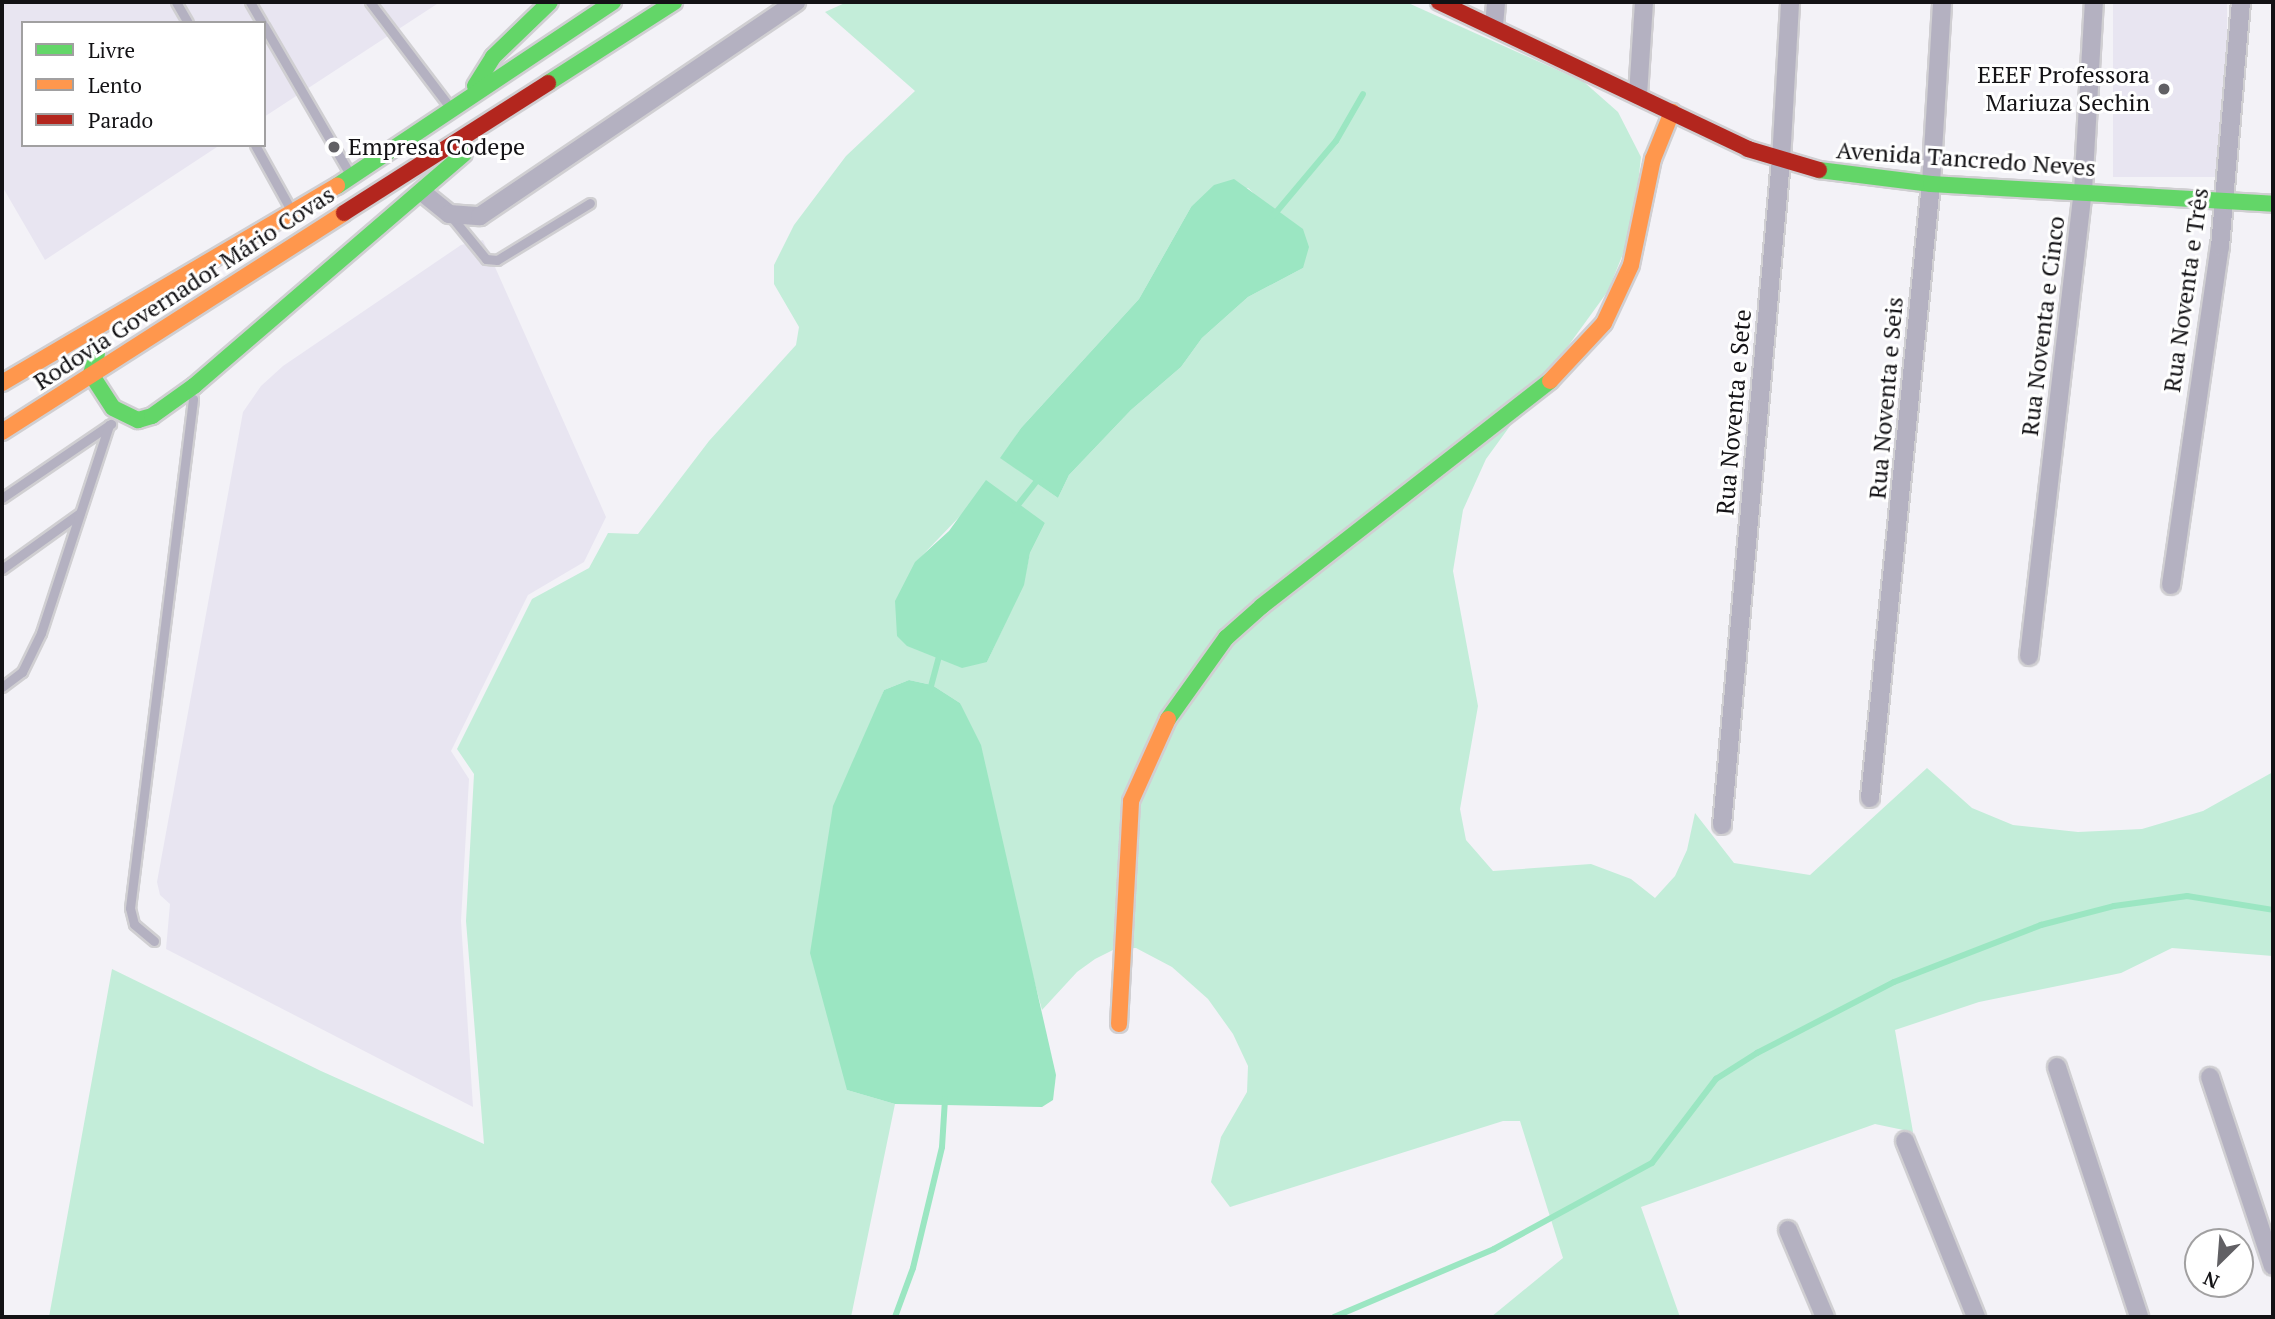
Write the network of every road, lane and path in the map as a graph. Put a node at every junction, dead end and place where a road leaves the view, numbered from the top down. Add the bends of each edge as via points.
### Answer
1 (176, 2) edge
2 (250, 2) edge
3 (370, 2) edge
4 (550, 2) edge
5 (613, 2) edge
6 (674, 2) edge
7 (796, 2) edge
8 (1438, 2) edge
9 (1496, 2) edge
10 (1644, 2) edge
11 (1790, 2) edge
12 (1942, 2) edge
13 (2094, 2) edge
14 (2241, 2) edge
15 (187, 21) edge
16 (261, 21) edge
17 (1494, 26) junction
18 (266, 30) edge
19 (1639, 95) junction
20 (467, 99) junction
21 (452, 110) junction
22 (1672, 112) junction
23 (476, 128) junction
24 (256, 147) edge
25 (1781, 160) junction
26 (351, 176) junction
27 (1931, 184) junction
28 (2083, 191) junction
29 (422, 192) junction
30 (2225, 201) junction
31 (590, 203) dead end
32 (2273, 204) edge
33 (449, 214) junction
34 (293, 215) junction
35 (139, 305) junction
36 (31, 364) junction
37 (2, 374) edge
38 (91, 374) junction
39 (2, 383) edge
40 (194, 386) junction
41 (123, 416) junction
42 (109, 425) junction
43 (2, 432) edge
44 (2, 498) edge
45 (80, 513) junction
46 (2, 569) edge
47 (2171, 585) dead end
48 (2029, 656) dead end
49 (2, 687) edge
50 (1870, 798) dead end
51 (1722, 825) dead end
52 (154, 941) dead end
53 (1119, 1024) dead end
54 (2057, 1067) dead end
55 (2210, 1077) dead end
56 (1905, 1141) dead end
57 (1788, 1230) dead end
58 (2273, 1266) edge
59 (1825, 1317) edge
60 (1976, 1317) edge
61 (2139, 1317) edge

1 - 15 lane
2 - 16 lane
3 - 21 lane
4 - 20 main road via 493,57
5 - 20 main road, Rodovia Governador Mário Covas
6 - 23 main road, Rodovia Governador Mário Covas
7 - 33 street via 480,216
8 - 17 main road, Avenida Tancredo Neves
9 - 17 street
10 - 19 street
11 - 25 street, Rua Noventa e Sete
12 - 27 street, Rua Noventa e Seis
13 - 28 street, Rua Noventa e Cinco
14 - 30 street, Rua Noventa e Três
17 - 19 main road, Avenida Tancredo Neves
18 - 26 lane
19 - 22 main road, Avenida Tancredo Neves
20 - 21 main road, Rodovia Governador Mário Covas
21 - 26 main road, Rodovia Governador Mário Covas
22 - 25 main road, Avenida Tancredo Neves
22 - 53 main road via 1653,159 1631,265 1620,295 1596,333 1548,383 1226,638 1171,712 1130,801
23 - 29 main road via 461,158
23 - 38 main road, Rodovia Governador Mário Covas
24 - 34 lane
25 - 27 main road, Avenida Tancredo Neves via 1822,171
25 - 51 street, Rua Noventa e Sete
26 - 34 main road, Rodovia Governador Mário Covas
27 - 28 main road, Avenida Tancredo Neves
27 - 50 street, Rua Noventa e Seis
28 - 30 main road, Avenida Tancredo Neves
28 - 48 street, Rua Noventa e Cinco
29 - 33 street
29 - 40 main road
30 - 32 main road, Avenida Tancredo Neves
30 - 47 street, Rua Noventa e Três
31 - 33 lane via 497,260 486,259
34 - 35 main road, Rodovia Governador Mário Covas
35 - 36 main road, Rodovia Governador Mário Covas
35 - 38 main road via 99,348
36 - 37 main road
36 - 39 main road, Rodovia Governador Mário Covas
38 - 41 main road via 103,397
38 - 43 main road, Rodovia Governador Mário Covas
40 - 41 main road via 152,416 138,420
40 - 52 lane via 130,908 134,924
41 - 42 lane
42 - 44 lane
42 - 45 lane
45 - 46 lane
45 - 49 lane via 41,633 22,672
54 - 61 street
55 - 58 street
56 - 60 street
57 - 59 street

